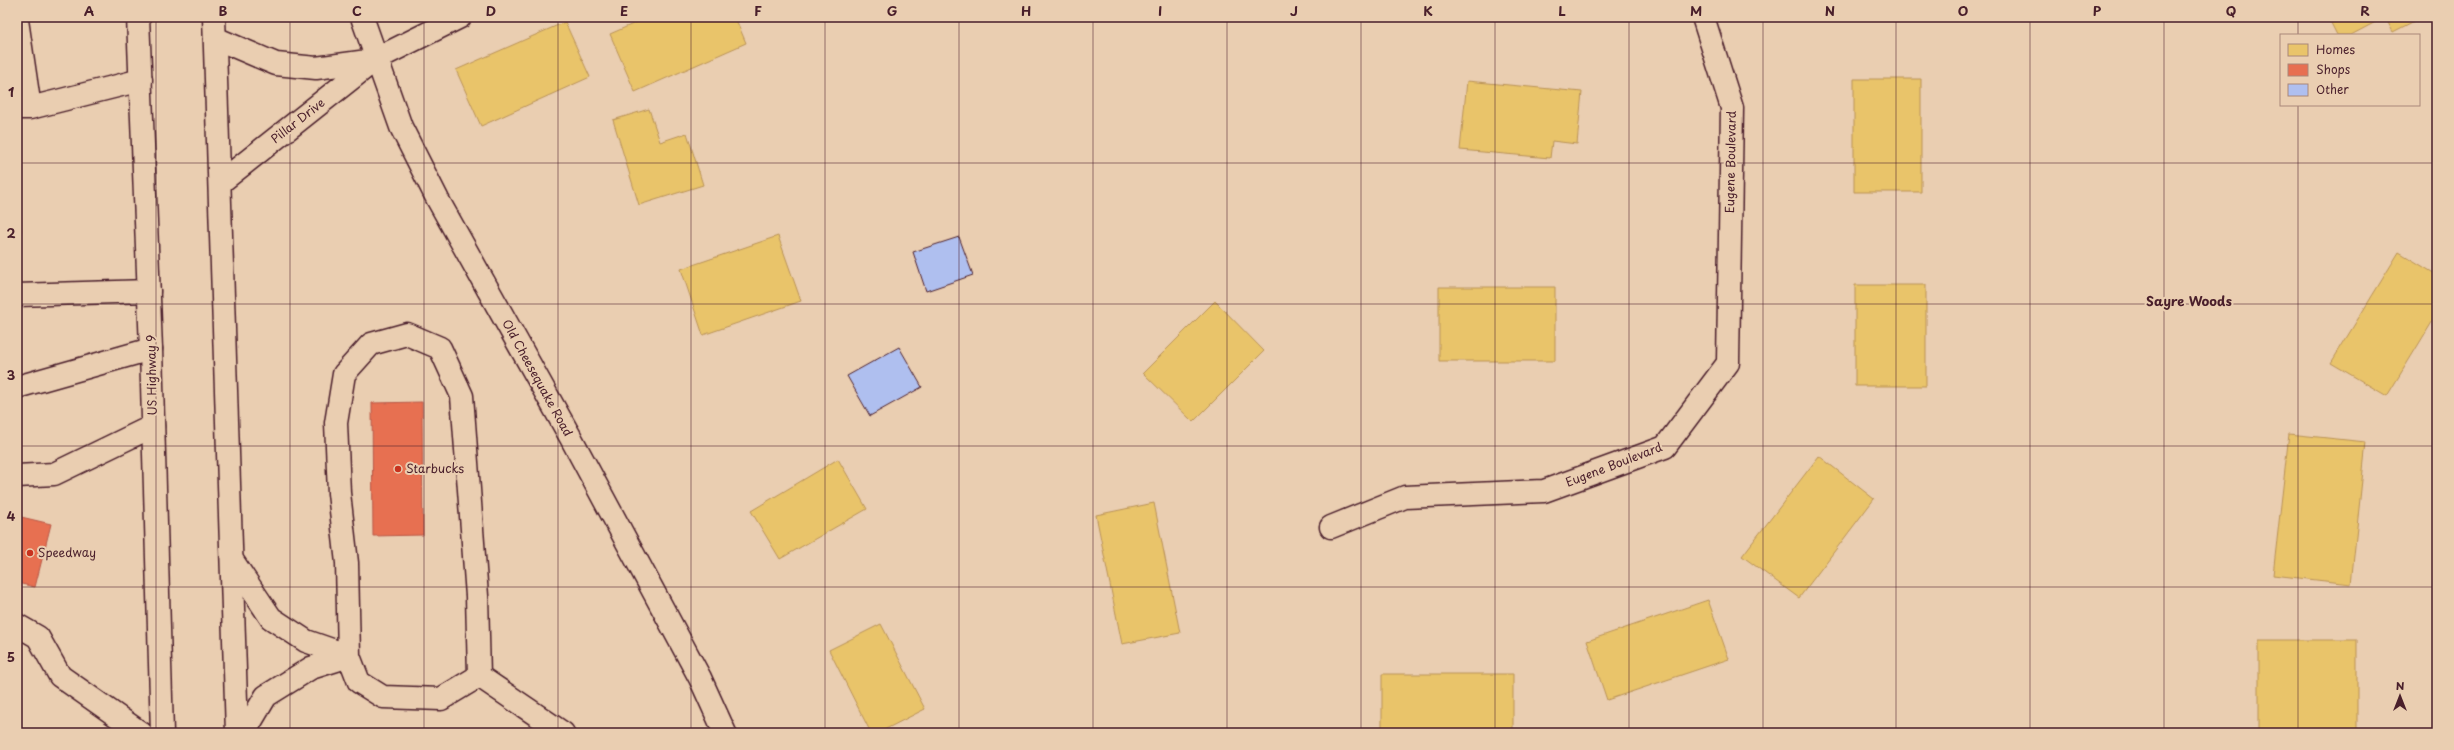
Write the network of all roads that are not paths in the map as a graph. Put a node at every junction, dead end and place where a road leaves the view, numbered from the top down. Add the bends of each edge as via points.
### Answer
1 (138, 17) edge
2 (362, 17) edge
3 (460, 17) edge
4 (1702, 17) edge
5 (17, 20) edge
6 (215, 28) edge
7 (376, 60) junction
8 (141, 80) junction
9 (23, 108) edge
10 (221, 182) junction
11 (149, 291) junction
12 (17, 295) edge
13 (151, 349) junction
14 (17, 387) edge
15 (153, 426) junction
16 (17, 476) edge
17 (1331, 527) dead end
18 (232, 560) junction
19 (17, 625) edge
20 (349, 656) junction
21 (480, 676) junction
22 (141, 733) edge
23 (162, 733) edge
24 (237, 733) edge
25 (244, 733) edge
26 (563, 733) edge
27 (725, 733) edge

1 - 8 main road, US Highway 9
2 - 7 main road, Old Cheesequake Road
3 - 7 main road, Pillar Drive
4 - 17 main road, Eugene Boulevard via 1732,108 1728,363 1665,447 1544,491 1404,497
5 - 9 main road
6 - 7 main road, Pillar Drive via 276,64 316,68
6 - 10 main road
7 - 10 main road, Pillar Drive
7 - 27 main road, Old Cheesequake Road via 401,127 438,200 612,513 700,678
8 - 9 main road
8 - 11 main road, US Highway 9
10 - 18 main road
11 - 12 main road
11 - 13 main road, US Highway 9
13 - 14 main road
13 - 15 main road, US Highway 9
15 - 16 main road via 54,474
15 - 23 main road, US Highway 9
18 - 20 main road via 271,618 306,641
18 - 24 main road
19 - 22 main road via 38,637 60,676
20 - 21 main road via 359,682 384,697 441,699
20 - 21 main road via 347,563 339,493 336,423 344,374 371,344 407,334 440,348 462,396 477,596
20 - 25 main road via 311,668 266,696
21 - 26 main road

